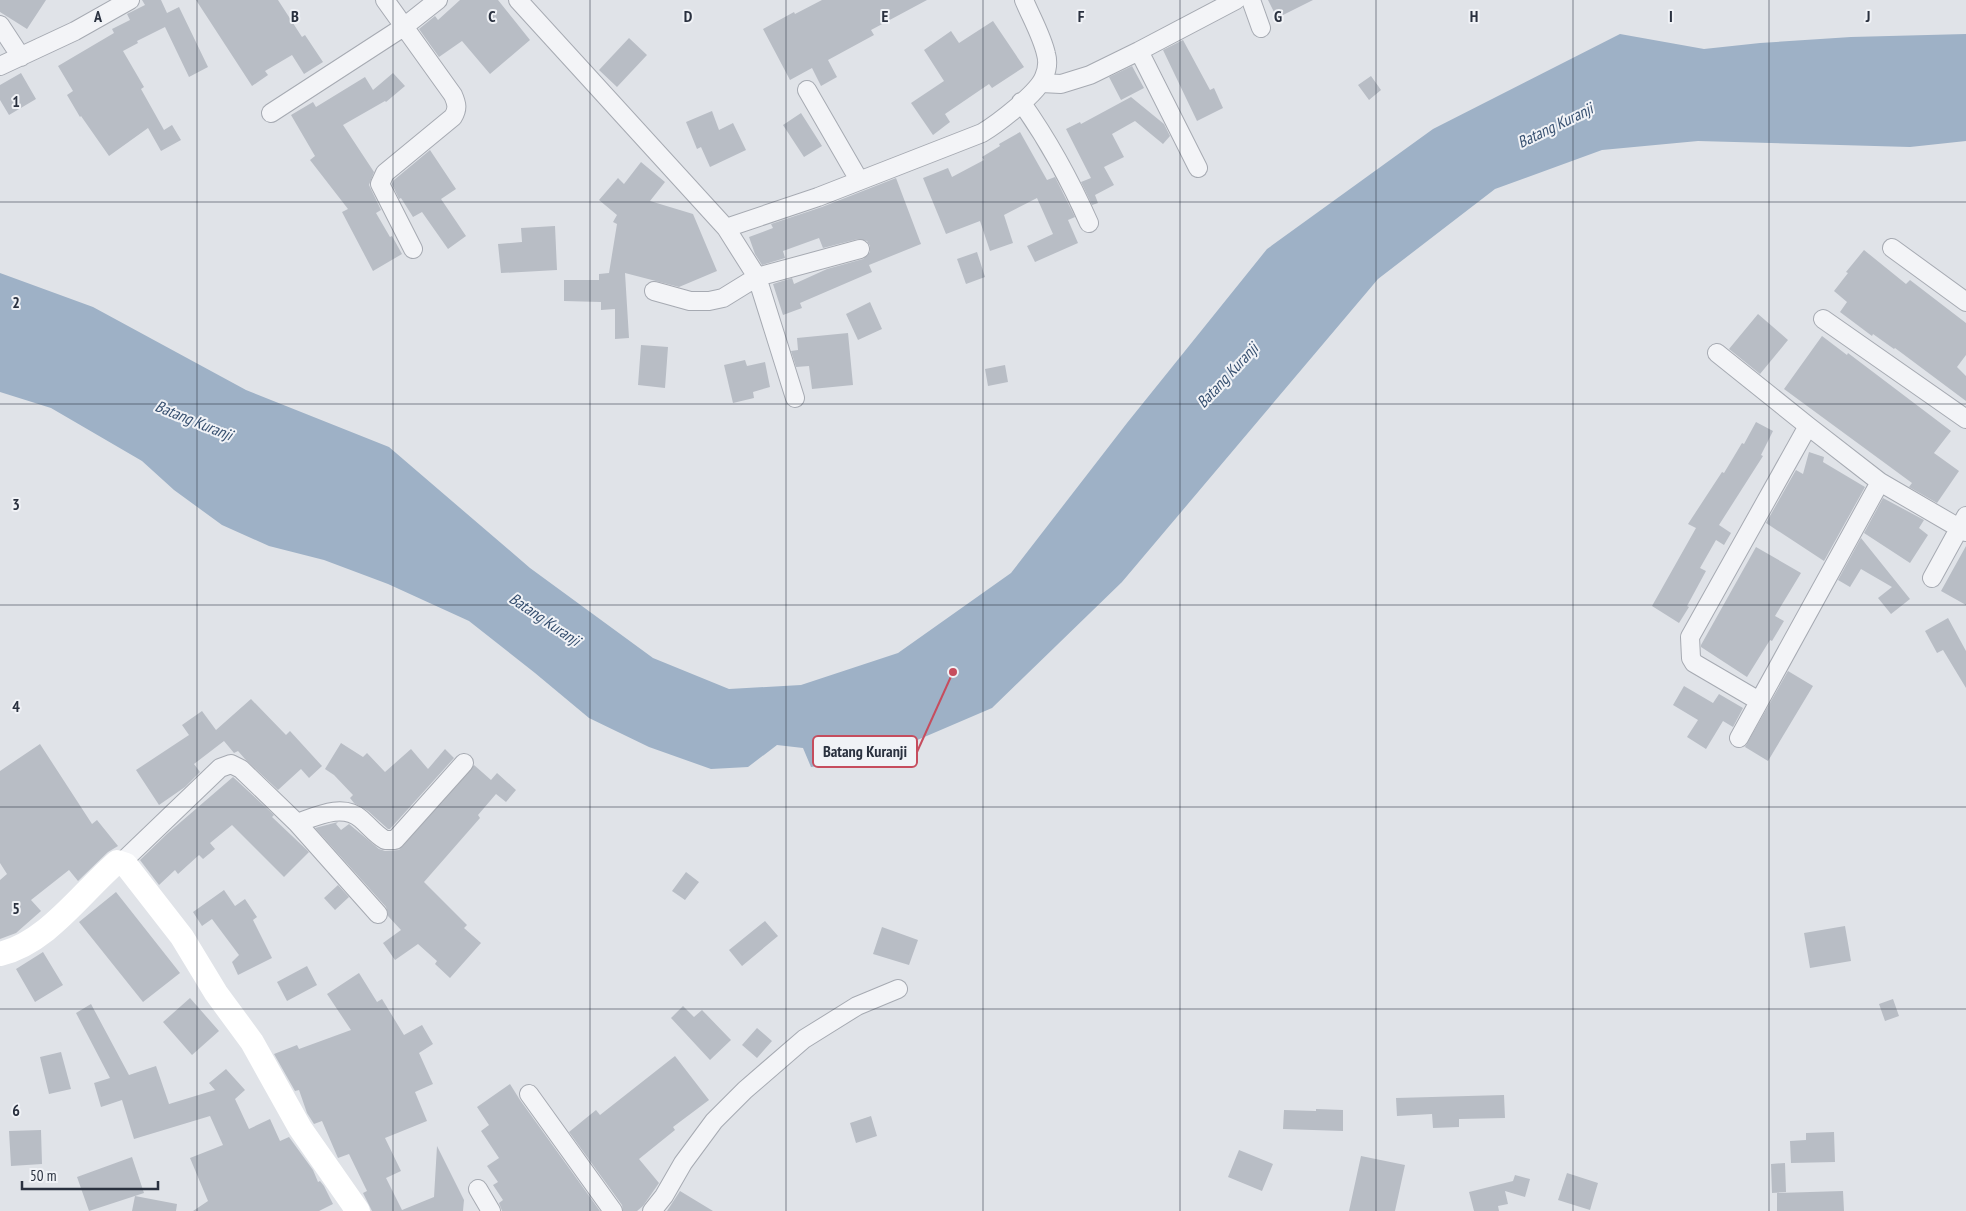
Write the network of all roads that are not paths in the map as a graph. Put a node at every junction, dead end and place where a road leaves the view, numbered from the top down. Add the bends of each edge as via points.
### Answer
1 (130, 0) edge
2 (385, 0) edge
3 (438, 0) edge
4 (518, 0) edge
5 (1024, 0) edge
6 (1236, 0) edge
7 (1251, 0) edge
8 (0, 25) edge
9 (405, 26) junction
10 (1262, 28) dead end
11 (1139, 50) junction
12 (21, 57) junction
13 (0, 66) edge
14 (1041, 82) junction
15 (807, 90) dead end
16 (1021, 102) junction
17 (271, 113) dead end
18 (1198, 168) dead end
19 (859, 180) junction
20 (1089, 223) dead end
21 (726, 228) junction
22 (1892, 248) dead end
23 (413, 249) dead end
24 (860, 249) dead end
25 (757, 277) junction
26 (654, 291) dead end
27 (1966, 302) edge
28 (1823, 318) dead end
29 (1717, 353) dead end
30 (795, 398) dead end
31 (1966, 419) edge
32 (1808, 426) junction
33 (1880, 482) junction
34 (1964, 526) edge
35 (1932, 578) dead end
36 (1759, 701) junction
37 (1739, 738) dead end
38 (464, 762) dead end
39 (297, 823) junction
40 (117, 864) junction
41 (378, 914) dead end
42 (0, 954) edge
43 (898, 989) dead end
44 (530, 1094) dead end
45 (478, 1189) dead end
46 (358, 1211) edge
47 (491, 1211) edge
48 (613, 1211) edge
49 (652, 1211) edge

1 - 12 street
2 - 9 street
3 - 9 street
4 - 21 street
5 - 14 street via 1046,53 1046,71
6 - 11 street
7 - 10 street
8 - 12 street
9 - 17 street
9 - 23 street via 457,103 453,117 385,173 381,180 380,184
11 - 14 street via 1090,75 1061,84
11 - 18 street
12 - 13 street
14 - 16 street
15 - 19 street
16 - 19 street via 982,133
16 - 20 street via 1073,187
19 - 21 street
21 - 25 street
22 - 27 street
24 - 25 street
25 - 26 street via 723,298 709,301 690,301
25 - 30 street
28 - 31 street
29 - 32 street
32 - 33 street
32 - 36 street via 1690,637 1694,663
33 - 34 street
33 - 36 street
34 - 35 street
36 - 37 street
38 - 39 street via 395,840 385,840 359,817 342,811
39 - 40 street via 240,769 226,764
39 - 41 street
40 - 42 street via 41,935
40 - 46 street via 126,865 182,937 216,993 252,1042 305,1135
43 - 49 street via 857,1006 804,1039 745,1090 714,1121
44 - 48 street
45 - 47 street

